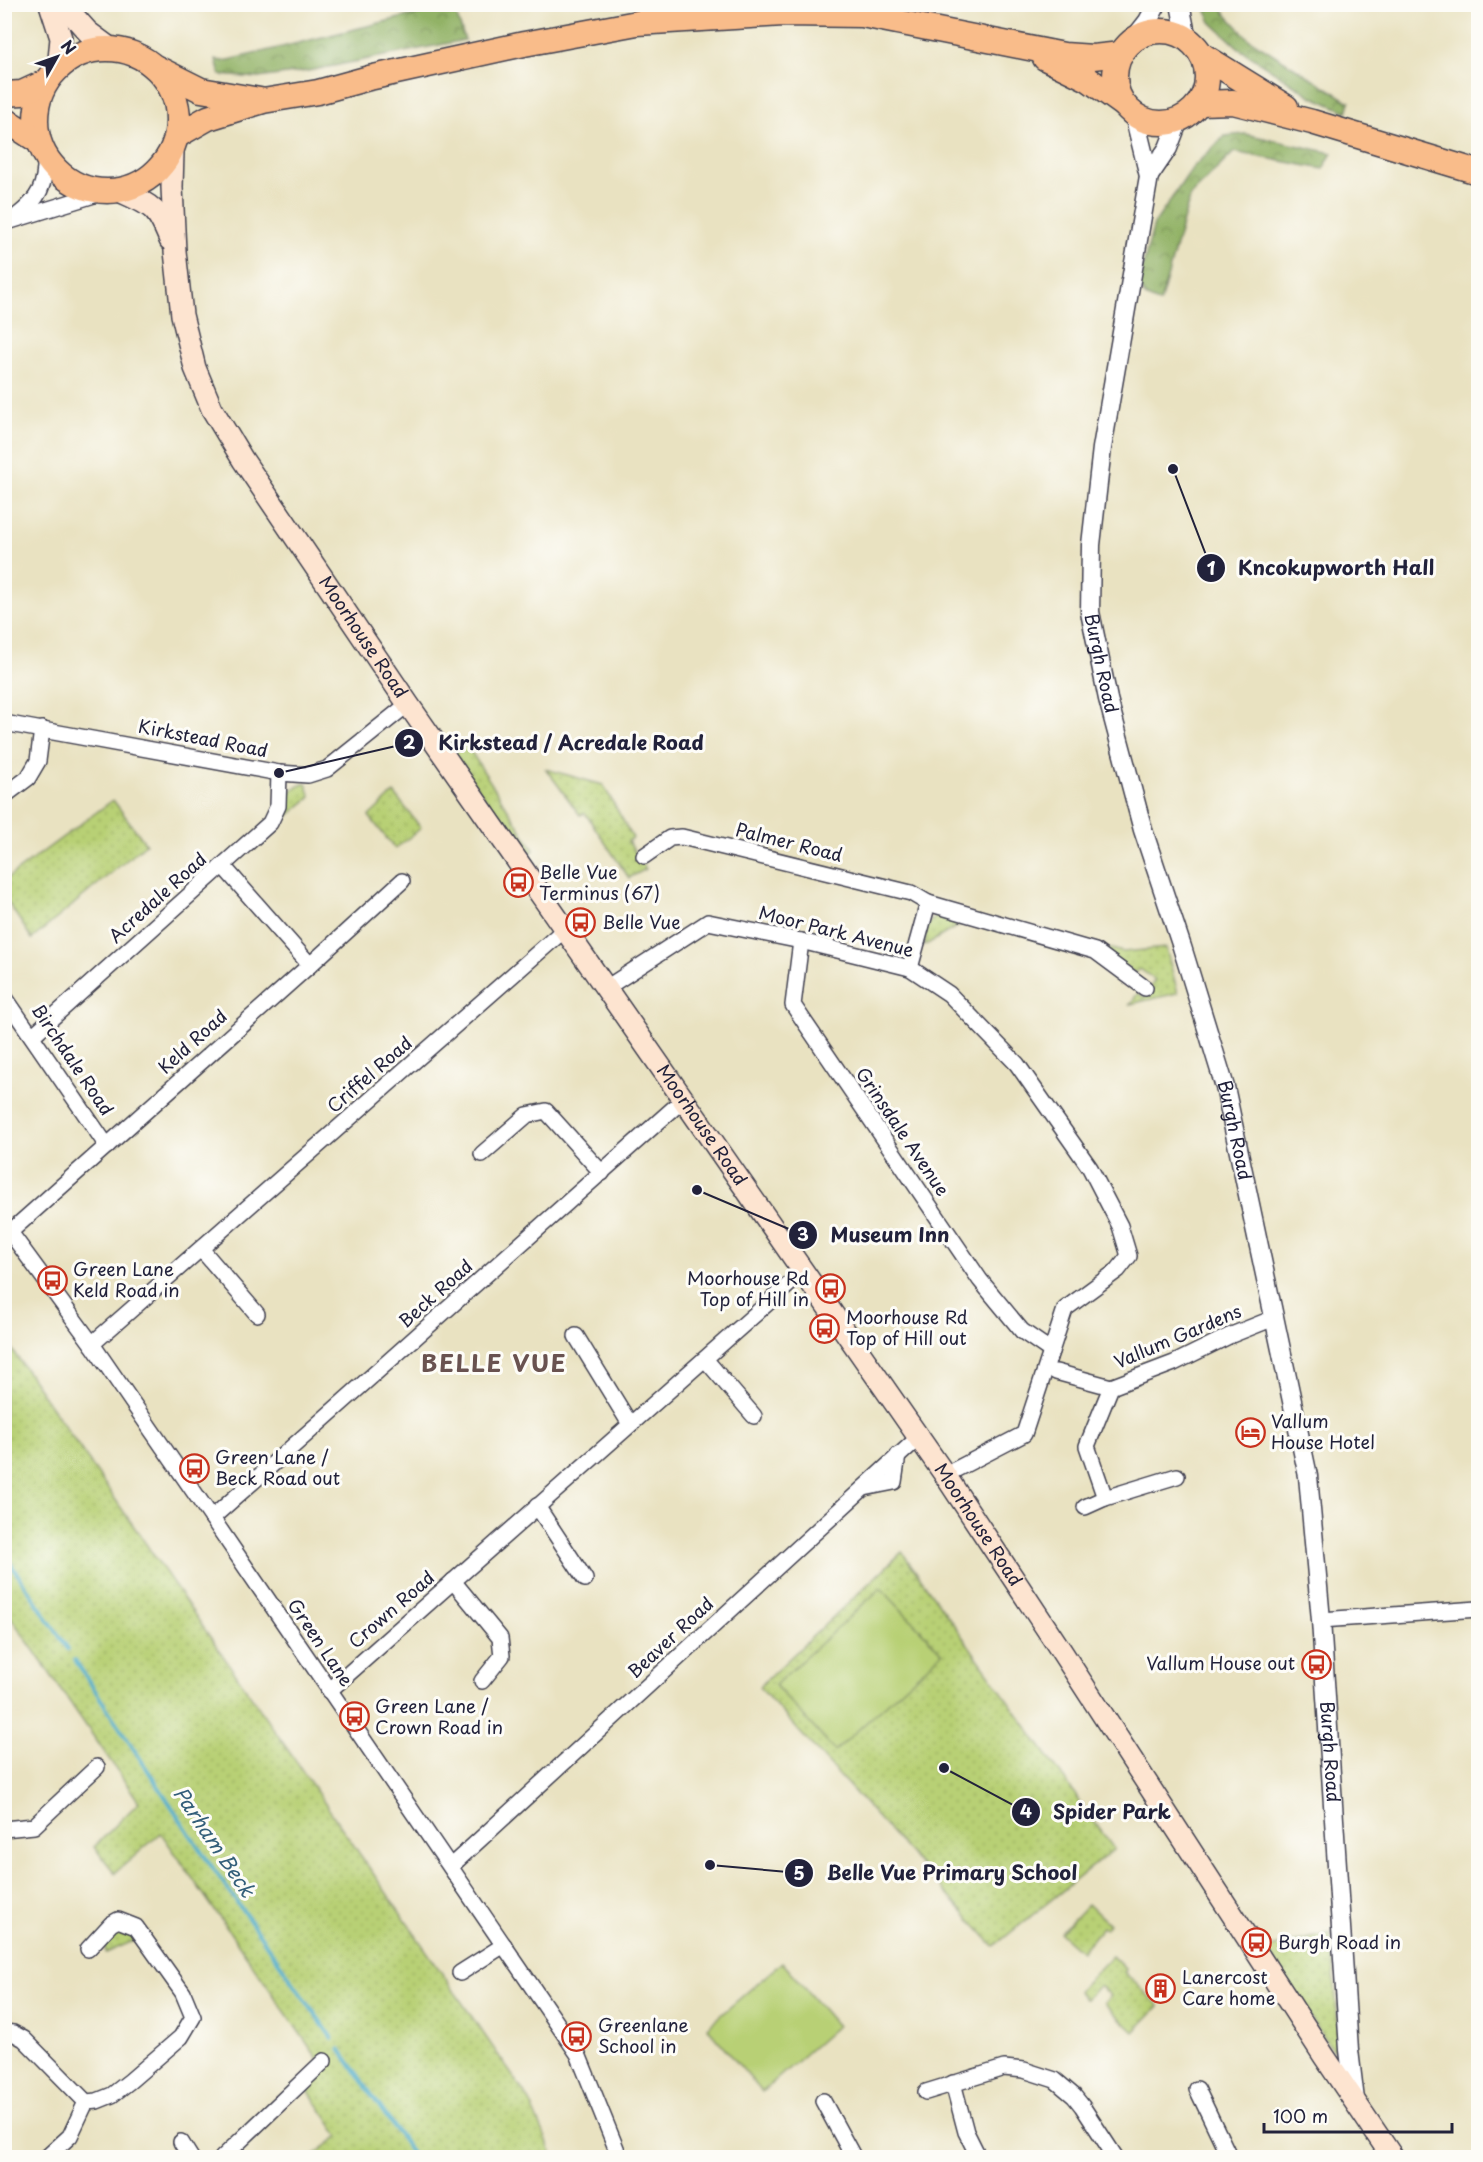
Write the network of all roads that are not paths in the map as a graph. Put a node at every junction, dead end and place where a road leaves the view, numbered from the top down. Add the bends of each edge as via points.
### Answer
1 (50, 4) edge
2 (63, 4) edge
3 (1157, 4) edge
4 (1180, 4) edge
5 (1127, 47) junction
6 (1194, 47) junction
7 (1024, 48) junction
8 (111, 50) junction
9 (156, 67) junction
10 (52, 76) junction
11 (4, 94) edge
12 (263, 100) junction
13 (1200, 103) junction
14 (1128, 109) junction
15 (4, 119) edge
16 (1179, 120) junction
17 (1312, 122) junction
18 (176, 144) junction
19 (42, 150) junction
20 (1479, 172) edge
21 (1149, 176) junction
22 (113, 191) junction
23 (7, 222) edge
24 (175, 251) junction
25 (408, 704) junction
26 (4, 723) edge
27 (42, 729) junction
28 (279, 773) junction
29 (4, 796) edge
30 (644, 856) dead end
31 (223, 866) junction
32 (402, 880) dead end
33 (928, 903) junction
34 (565, 929) junction
35 (801, 940) junction
36 (310, 964) junction
37 (910, 969) junction
38 (606, 988) junction
39 (1144, 988) dead end
40 (4, 996) edge
41 (32, 1036) junction
42 (684, 1099) junction
43 (106, 1146) junction
44 (482, 1154) dead end
45 (602, 1173) junction
46 (7, 1228) edge
47 (202, 1250) junction
48 (804, 1271) junction
49 (257, 1314) dead end
50 (1274, 1318) junction
51 (576, 1336) dead end
52 (92, 1344) junction
53 (1051, 1351) junction
54 (705, 1359) junction
55 (1056, 1372) dead end
56 (1111, 1386) junction
57 (754, 1416) dead end
58 (630, 1424) junction
59 (918, 1438) junction
60 (945, 1475) junction
61 (1177, 1476) dead end
62 (1105, 1498) junction
63 (537, 1506) junction
64 (1085, 1507) dead end
65 (212, 1518) junction
66 (585, 1579) dead end
67 (453, 1581) junction
68 (1479, 1608) edge
69 (1321, 1620) junction
70 (482, 1681) dead end
71 (329, 1691) junction
72 (97, 1767) dead end
73 (4, 1829) edge
74 (451, 1866) junction
75 (504, 1945) junction
76 (88, 1949) dead end
77 (460, 1973) dead end
78 (4, 2032) edge
79 (1349, 2050) junction
80 (1324, 2056) junction
81 (324, 2061) dead end
82 (953, 2083) junction
83 (1197, 2089) dead end
84 (926, 2092) dead end
85 (1355, 2100) junction
86 (86, 2102) junction
87 (823, 2102) dead end
88 (181, 2142) dead end
89 (46, 2157) edge
90 (191, 2157) edge
91 (222, 2157) edge
92 (620, 2157) edge
93 (854, 2157) edge
94 (979, 2157) edge
95 (1116, 2157) edge
96 (1230, 2157) edge
97 (1393, 2157) edge

1 - 10 main road via 61,38
2 - 8 main road
3 - 5 street
4 - 6 street
5 - 6 highway via 1146,33 1160,31 1174,33
5 - 7 highway via 1093,57
5 - 14 highway via 1116,66 1115,79 1117,92
6 - 13 highway via 1208,79
6 - 17 highway
7 - 12 highway via 862,15 783,14 637,23 524,44 318,92
7 - 14 highway via 1088,79
8 - 9 highway via 144,59
8 - 10 highway via 80,53
9 - 12 highway via 201,90
9 - 18 highway via 176,101 180,123
10 - 11 highway via 22,93
10 - 19 highway via 34,117
12 - 18 highway via 208,118
13 - 16 highway
13 - 17 highway via 1233,102
14 - 16 highway via 1148,122 1164,124
14 - 21 street, Burgh Road
15 - 19 highway
16 - 21 street, Burgh Road via 1168,148
17 - 20 highway
18 - 22 highway via 154,174 138,184
18 - 24 main road, Moorhouse Road via 172,187
19 - 22 highway via 59,174 79,186
19 - 23 street via 44,183 26,209
21 - 50 street, Burgh Road via 1102,448 1091,545 1090,612 1108,699 1143,830 1225,1087
22 - 23 street
22 - 24 main road, Moorhouse Road via 150,205 162,219
24 - 25 main road, Moorhouse Road via 182,315 195,368 212,409
25 - 28 street, Kirkstead Road via 327,769 308,775
25 - 34 main road, Moorhouse Road
26 - 27 street, Kirkstead Road
27 - 28 street, Kirkstead Road
27 - 29 street via 38,761 28,778
28 - 31 street, Acredale Road via 278,806 270,823
30 - 33 street, Palmer Road via 670,838 682,837 911,893
31 - 36 street
31 - 41 street, Acredale Road
32 - 36 street, Keld Road
33 - 37 street
33 - 39 street, Palmer Road via 1095,951
34 - 38 main road, Moorhouse Road
34 - 47 street, Criffel Road
35 - 37 street, Moor Park Avenue
35 - 38 street, Moor Park Avenue via 708,922
35 - 53 street, Grinsdale Avenue via 793,1005 980,1280 1022,1331
36 - 43 street, Keld Road
37 - 53 street, Moor Park Avenue via 949,994 1017,1064 1090,1168 1120,1227 1129,1256 1118,1270 1065,1309
38 - 42 main road, Moorhouse Road
40 - 41 street, Birchdale Road
41 - 43 street, Birchdale Road
42 - 45 street, Beck Road
42 - 48 main road, Moorhouse Road
43 - 46 street, Keld Road
44 - 45 street via 527,1115 546,1111
45 - 65 street, Beck Road
46 - 52 street, Green Lane
47 - 49 street
47 - 52 street, Criffel Road
48 - 54 street, Crown Road
48 - 59 main road, Moorhouse Road
50 - 56 street, Vallum Gardens via 1174,1363
50 - 69 street, Burgh Road via 1308,1476
51 - 58 street
52 - 65 street, Green Lane
53 - 60 street, Moor Park Avenue via 1024,1434
54 - 57 street
54 - 58 street, Crown Road
55 - 56 street
56 - 62 street, Vallum Gardens via 1087,1446
58 - 63 street, Crown Road
59 - 60 main road, Moorhouse Road
59 - 74 street, Beaver Road via 898,1455 894,1482 862,1489
60 - 80 main road, Moorhouse Road
61 - 62 street
62 - 64 street
63 - 66 street
63 - 67 street, Crown Road
65 - 71 street, Green Lane
67 - 70 street, Crown Road via 500,1638 502,1656
67 - 71 street, Crown Road
68 - 69 street
69 - 79 street, Burgh Road
71 - 74 street, Green Lane
72 - 73 street via 34,1826
74 - 75 street, Green Lane
75 - 77 street
75 - 92 street, Green Lane via 578,2054
76 - 86 street via 118,1920 136,1927 183,1994 193,2017 181,2037 130,2081 112,2095
78 - 86 street via 24,2039
79 - 80 street
79 - 85 street, Burgh Road
80 - 85 main road, Moorhouse Road
81 - 91 street
82 - 84 street
82 - 94 street via 966,2132
82 - 95 street via 1004,2068 1055,2080 1082,2106
83 - 96 street
85 - 97 main road, Moorhouse Road
86 - 89 street via 70,2136
87 - 93 street
88 - 90 street

